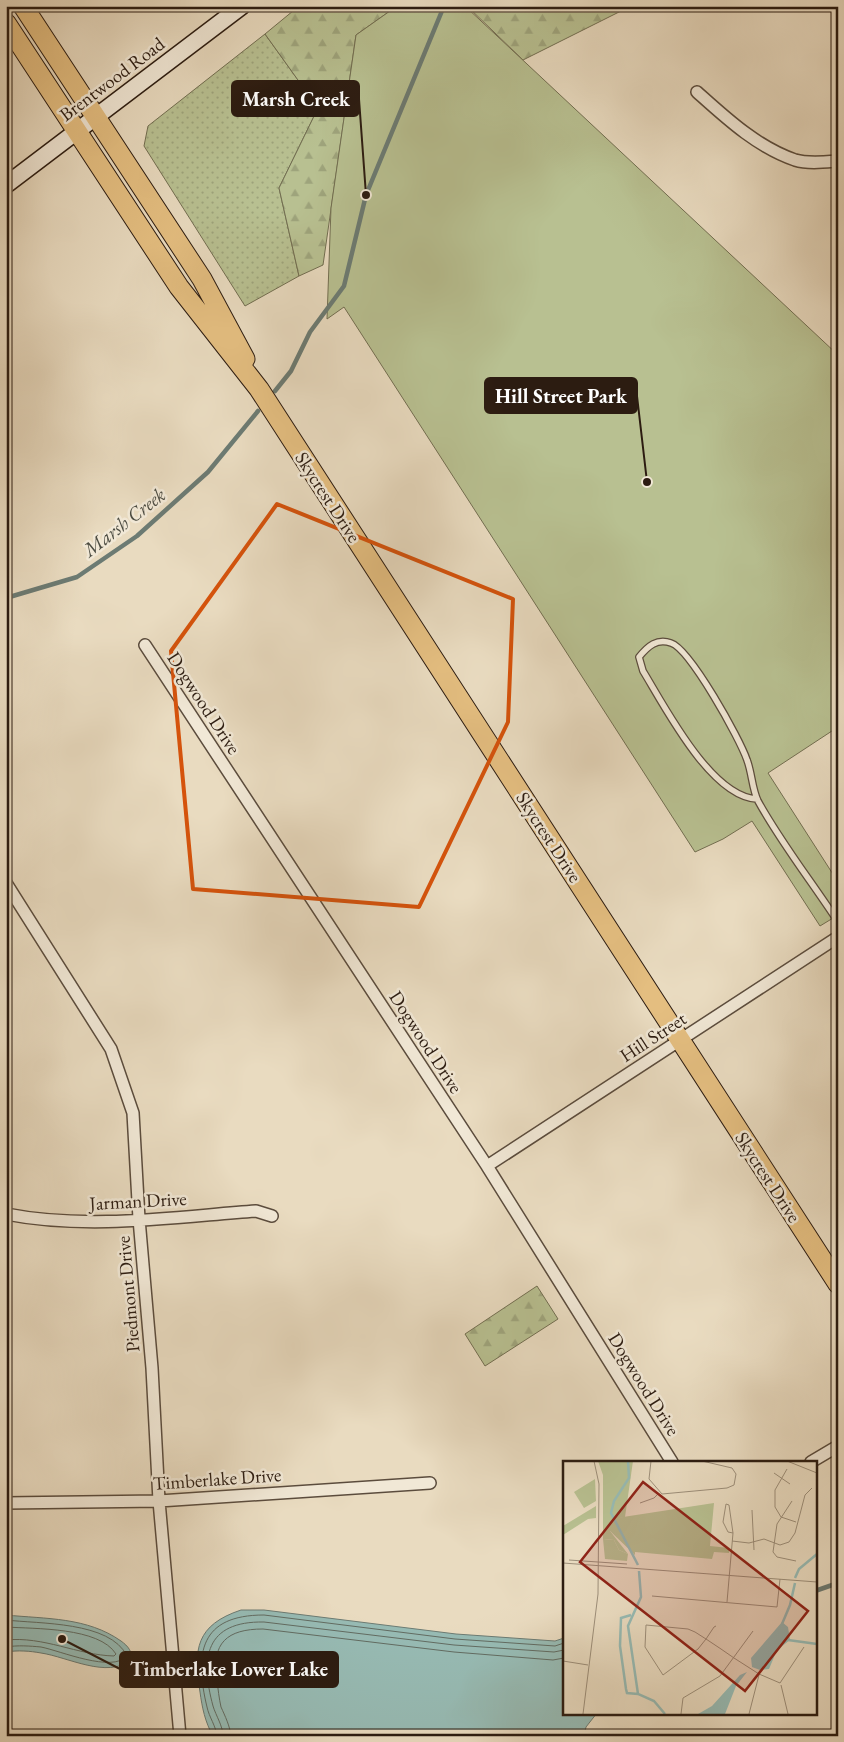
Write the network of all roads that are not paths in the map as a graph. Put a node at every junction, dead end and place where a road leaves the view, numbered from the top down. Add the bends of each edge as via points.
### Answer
1 (23, 6) edge
2 (242, 6) edge
3 (6, 23) edge
4 (697, 92) dead end
5 (96, 116) junction
6 (78, 130) junction
7 (838, 161) edge
8 (6, 185) edge
9 (259, 390) junction
10 (145, 645) dead end
11 (757, 799) junction
12 (6, 883) edge
13 (838, 922) edge
14 (838, 937) edge
15 (680, 1040) junction
16 (487, 1166) junction
17 (6, 1214) edge
18 (272, 1216) dead end
19 (138, 1219) junction
20 (838, 1284) edge
21 (838, 1446) edge
22 (671, 1461) edge
23 (813, 1461) edge
24 (430, 1483) dead end
25 (159, 1501) junction
26 (6, 1503) edge
27 (180, 1736) edge

1 - 5 main road, Skycrest Drive
2 - 5 main road, Brentwood Road
3 - 6 main road, Skycrest Drive
4 - 7 street via 728,120 787,156 796,160
5 - 6 main road, Brentwood Road
5 - 9 main road, Skycrest Drive via 202,279
6 - 8 main road, Brentwood Road
6 - 9 main road, Skycrest Drive via 179,287
9 - 15 main road, Skycrest Drive
10 - 16 street, Dogwood Drive
11 - 11 lane via 748,760 693,664 673,643 658,641 648,646 639,657 643,671 692,749 716,778 746,799
11 - 13 lane
12 - 19 street, Piedmont Drive via 111,1049 133,1112
14 - 15 street, Hill Street
15 - 16 street, Hill Street
15 - 20 main road, Skycrest Drive
16 - 22 street, Dogwood Drive
17 - 19 street, Jarman Drive via 31,1219 88,1222
18 - 19 street, Jarman Drive via 256,1211
19 - 25 street, Piedmont Drive via 152,1368
21 - 23 street
24 - 25 street, Timberlake Drive
25 - 26 street, Timberlake Drive
25 - 27 street, Piedmont Drive

